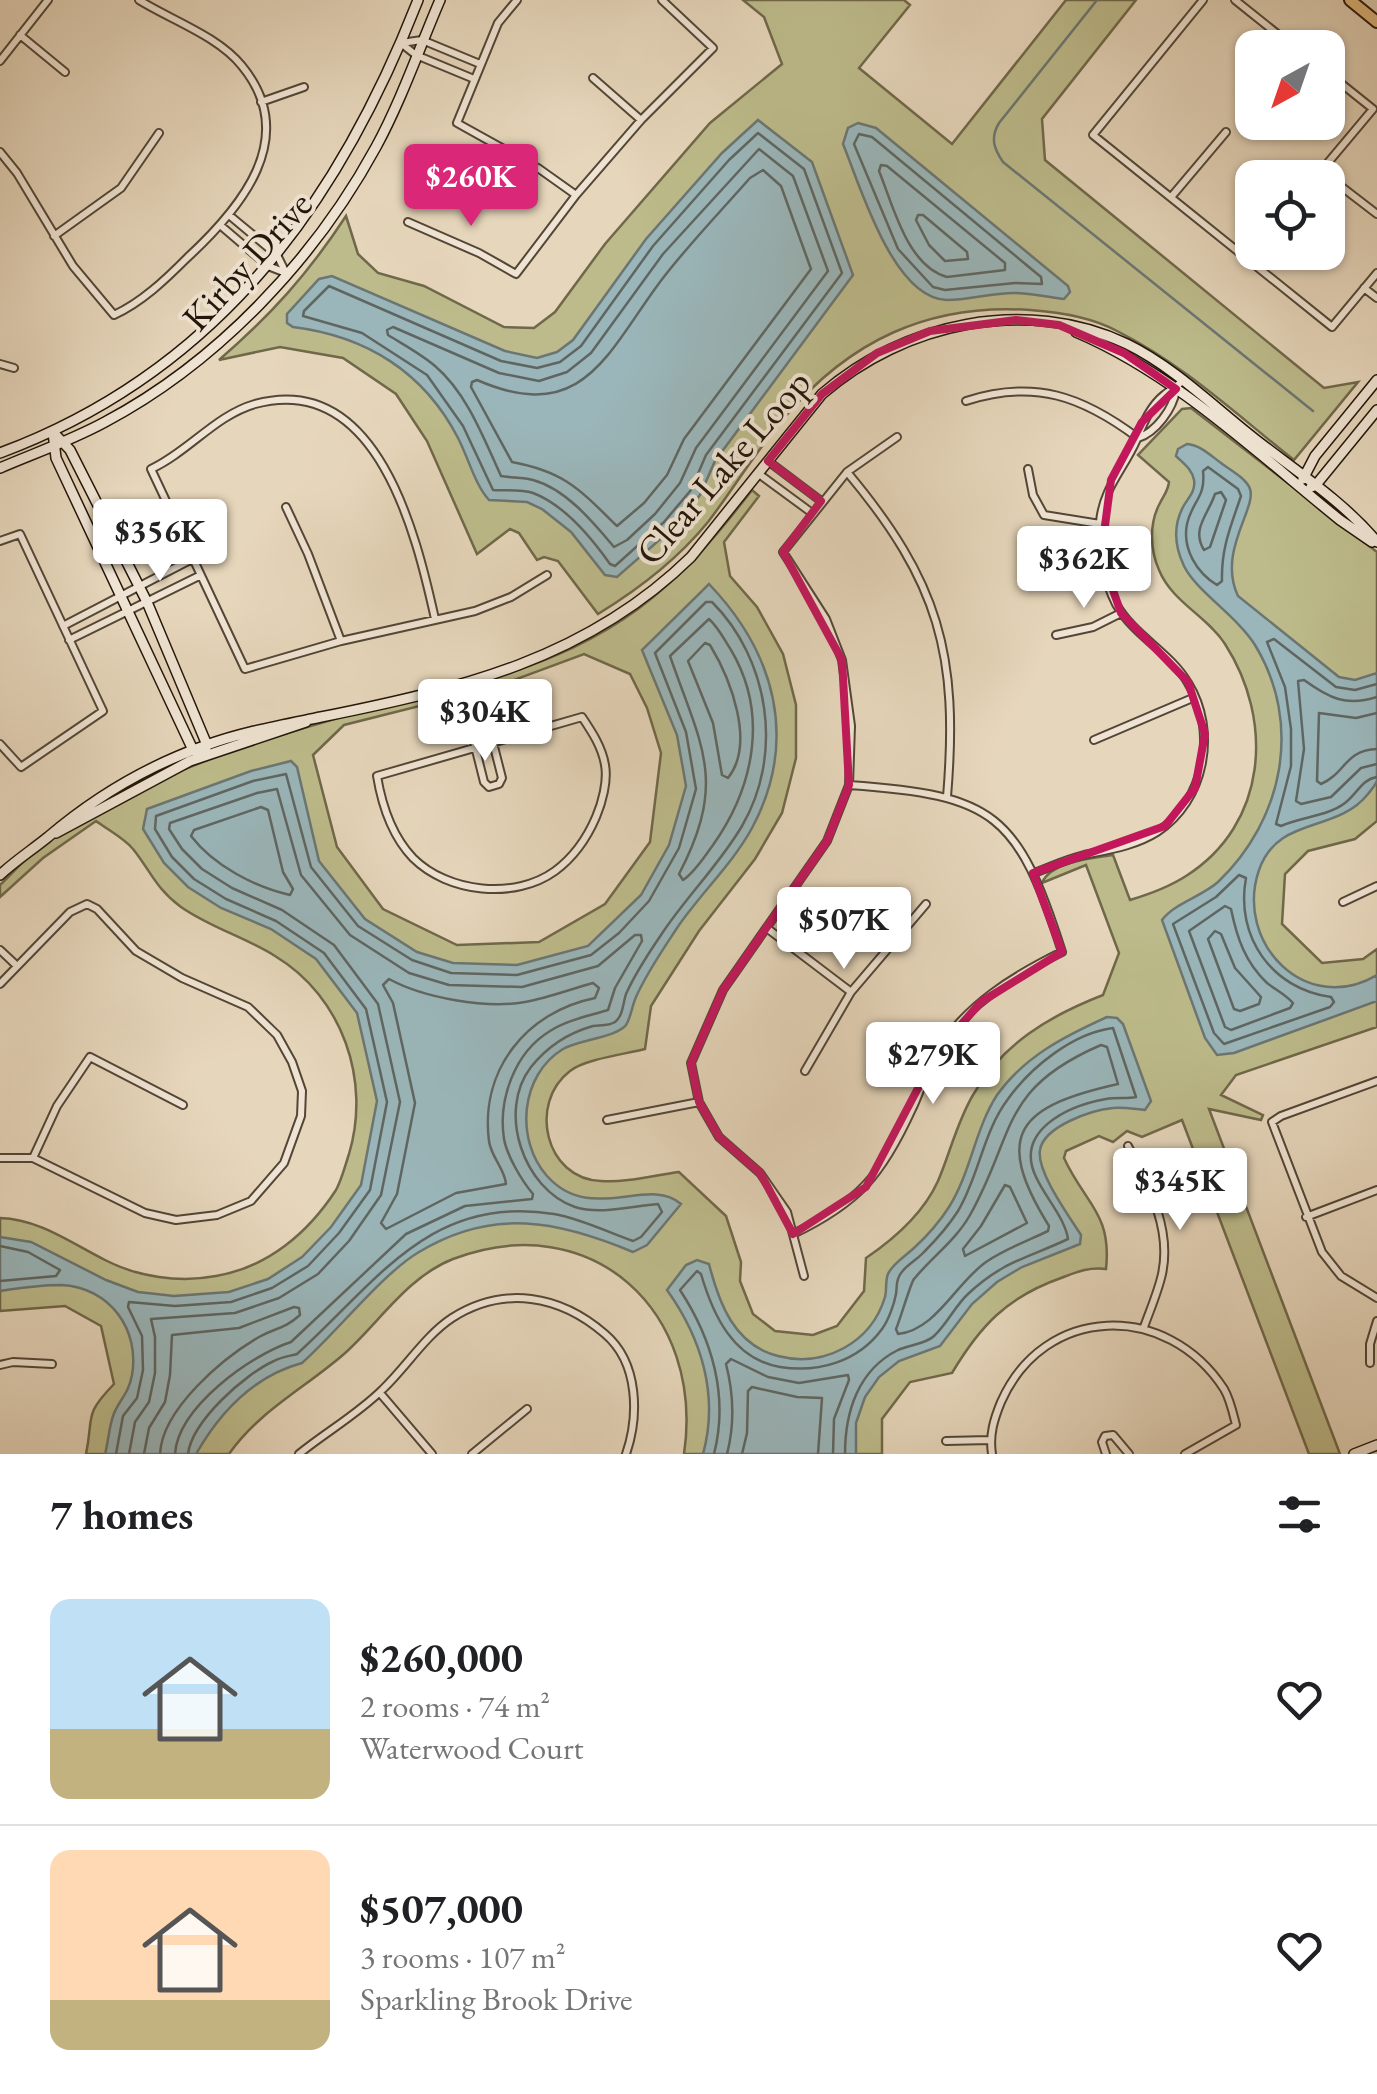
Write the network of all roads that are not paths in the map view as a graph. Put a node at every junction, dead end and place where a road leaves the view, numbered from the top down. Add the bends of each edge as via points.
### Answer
1 (48, 0) edge
2 (138, 0) edge
3 (418, 0) edge
4 (440, 0) edge
5 (517, 0) edge
6 (662, 0) edge
7 (1203, 0) edge
8 (1235, 0) edge
9 (1350, 0) edge
10 (1377, 22) edge
11 (1272, 30) edge
12 (20, 36) junction
13 (422, 40) junction
14 (401, 43) junction
15 (416, 54) junction
16 (0, 61) edge
17 (480, 64) junction
18 (65, 72) dead end
19 (593, 78) dead end
20 (474, 79) junction
21 (304, 86) dead end
22 (1345, 87) edge
23 (261, 102) junction
24 (642, 120) junction
25 (1226, 132) dead end
26 (160, 133) dead end
27 (0, 152) edge
28 (576, 195) junction
29 (1172, 196) junction
30 (1377, 214) edge
31 (229, 215) junction
32 (408, 222) dead end
33 (220, 226) junction
34 (54, 236) junction
35 (277, 255) junction
36 (268, 266) junction
37 (286, 274) junction
38 (1376, 275) edge
39 (1364, 288) junction
40 (1377, 298) edge
41 (0, 364) edge
42 (14, 368) dead end
43 (1377, 380) edge
44 (1179, 385) junction
45 (966, 402) dead end
46 (1377, 410) edge
47 (54, 432) junction
48 (898, 437) dead end
49 (1138, 438) junction
50 (58, 443) junction
51 (0, 453) edge
52 (768, 461) junction
53 (0, 468) edge
54 (1028, 469) dead end
55 (846, 472) junction
56 (759, 474) junction
57 (1302, 483) junction
58 (1315, 486) junction
59 (820, 501) junction
60 (286, 508) dead end
61 (812, 513) junction
62 (1100, 524) junction
63 (0, 542) edge
64 (1377, 543) edge
65 (192, 559) junction
66 (546, 575) dead end
67 (200, 576) junction
68 (140, 586) junction
69 (122, 596) junction
70 (147, 602) junction
71 (130, 610) junction
72 (1122, 612) junction
73 (434, 619) junction
74 (62, 626) junction
75 (1056, 635) dead end
76 (69, 640) junction
77 (340, 641) junction
78 (476, 680) junction
79 (460, 686) junction
80 (1195, 697) junction
81 (1094, 740) dead end
82 (494, 743) junction
83 (0, 744) edge
84 (476, 747) junction
85 (201, 750) junction
86 (850, 785) junction
87 (946, 797) junction
88 (1033, 874) junction
89 (0, 875) edge
90 (1377, 886) edge
91 (1343, 902) dead end
92 (926, 904) dead end
93 (768, 928) junction
94 (0, 950) edge
95 (16, 965) junction
96 (3, 973) edge
97 (0, 984) edge
98 (851, 992) junction
99 (805, 1071) dead end
100 (1377, 1080) edge
101 (699, 1102) junction
102 (183, 1104) dead end
103 (606, 1120) dead end
104 (1128, 1146) dead end
105 (0, 1158) edge
106 (33, 1158) junction
107 (1377, 1190) edge
108 (1306, 1216) junction
109 (792, 1234) junction
110 (804, 1276) dead end
111 (1377, 1298) edge
112 (1377, 1322) edge
113 (1144, 1327) junction
114 (52, 1364) dead end
115 (1370, 1364) dead end
116 (0, 1366) edge
117 (380, 1393) junction
118 (528, 1409) dead end
119 (990, 1440) junction
120 (946, 1441) dead end
121 (1377, 1445) edge
122 (298, 1454) edge
123 (432, 1454) edge
124 (472, 1454) edge
125 (626, 1454) edge
126 (992, 1454) edge
127 (1106, 1454) edge
128 (1129, 1454) edge
129 (1185, 1454) edge
130 (1354, 1454) edge

1 - 12 street
2 - 23 street via 236,59
3 - 14 street, Kirby Drive
4 - 13 street, Kirby Drive
5 - 17 street
6 - 24 street via 713,48
7 - 29 street via 1094,135
8 - 11 street
9 - 10 main road
12 - 16 street
12 - 18 street
13 - 14 street
13 - 15 street, Kirby Drive
13 - 17 street
14 - 15 street
14 - 35 street, Kirby Drive via 324,191
15 - 20 street
15 - 37 street, Kirby Drive via 376,148
17 - 20 street
19 - 24 street
20 - 28 street via 457,124
21 - 23 street
22 - 30 street via 1373,109 1321,171
23 - 31 street via 264,157
24 - 28 street
25 - 29 street
26 - 34 street via 121,188
27 - 34 street
28 - 32 street via 516,274
29 - 39 street via 1332,327
31 - 33 street
31 - 35 street
33 - 34 street via 166,279 114,314
33 - 36 street
35 - 36 street, Kirby Drive
35 - 37 street
36 - 37 street
36 - 47 street, Kirby Drive via 204,333
37 - 50 street, Kirby Drive via 202,356 104,423
38 - 39 street
39 - 40 street
41 - 42 street
43 - 57 street via 1314,456
44 - 49 street via 1158,424
44 - 49 street via 1142,422
44 - 52 street, Clear Lake Loop via 1126,344 1084,329 1016,320 959,324 877,353 822,394
44 - 57 street, Clear Lake Loop
45 - 49 street via 1012,390 1060,396 1086,404
46 - 58 street
47 - 50 street
47 - 51 street, Kirby Drive
48 - 55 street
49 - 62 street via 1111,480
50 - 53 street, Kirby Drive
50 - 68 street
50 - 69 street via 56,458
52 - 56 street, Clear Lake Loop
52 - 59 street
54 - 62 street via 1044,516
55 - 59 street
55 - 87 street via 899,539 938,624 952,699
56 - 61 street
56 - 78 street, Clear Lake Loop via 691,557 641,602 544,656
57 - 58 street, Clear Lake Loop
57 - 64 street, Clear Lake Loop via 1348,527
58 - 64 street, Clear Lake Loop
59 - 61 street
60 - 77 street
61 - 86 street via 784,552 826,619 842,660
62 - 72 street via 1101,556
63 - 74 street via 20,534
65 - 67 street
65 - 68 street
65 - 73 street via 151,468 240,410 305,402 346,420 379,458 424,571
66 - 73 street via 511,597
67 - 70 street
67 - 77 street via 245,669
68 - 69 street
68 - 70 street
69 - 71 street
69 - 74 street
70 - 71 street
70 - 85 street
71 - 76 street
71 - 85 street
72 - 75 street via 1093,628
72 - 80 street via 1176,667
73 - 77 street
74 - 76 street
76 - 83 street via 103,711 21,767
78 - 79 street, Clear Lake Loop
78 - 82 street
79 - 84 street
79 - 85 street, Clear Lake Loop via 289,721
80 - 81 street
80 - 88 street via 1204,753 1195,788 1178,813 1136,842
82 - 84 street
82 - 84 street via 502,778 489,787
82 - 84 street via 582,717 606,766 601,805 585,842 554,872 516,888 448,880 412,858 389,822 377,776
85 - 89 street, Clear Lake Loop via 121,783
86 - 87 street
86 - 93 street via 827,842
87 - 88 street via 1001,824
88 - 109 street via 1062,952 981,1002 937,1052 866,1187 832,1216
90 - 91 street
92 - 98 street
93 - 98 street
93 - 101 street via 723,990 691,1062
94 - 95 street
95 - 96 street
95 - 106 street via 70,912 86,904 96,908 136,951 248,1007 277,1036 302,1091 284,1163 250,1201 217,1215 176,1220 145,1213
96 - 97 street
98 - 99 street
100 - 108 street via 1272,1122
101 - 103 street
101 - 109 street via 720,1137 760,1173 787,1212
102 - 106 street via 90,1057
104 - 113 street via 1157,1204 1164,1242 1163,1272
105 - 106 street
107 - 108 street
108 - 111 street via 1331,1265
109 - 110 street
112 - 115 street
113 - 119 street via 1085,1328 1052,1342 1008,1387
113 - 129 street via 1185,1346 1226,1392 1236,1425
114 - 116 street
117 - 122 street
117 - 123 street
117 - 125 street via 450,1320 486,1301 526,1296 560,1303 612,1340 626,1364 634,1392
118 - 124 street
119 - 120 street
119 - 126 street
121 - 130 street
127 - 128 street via 1102,1442 1113,1435

